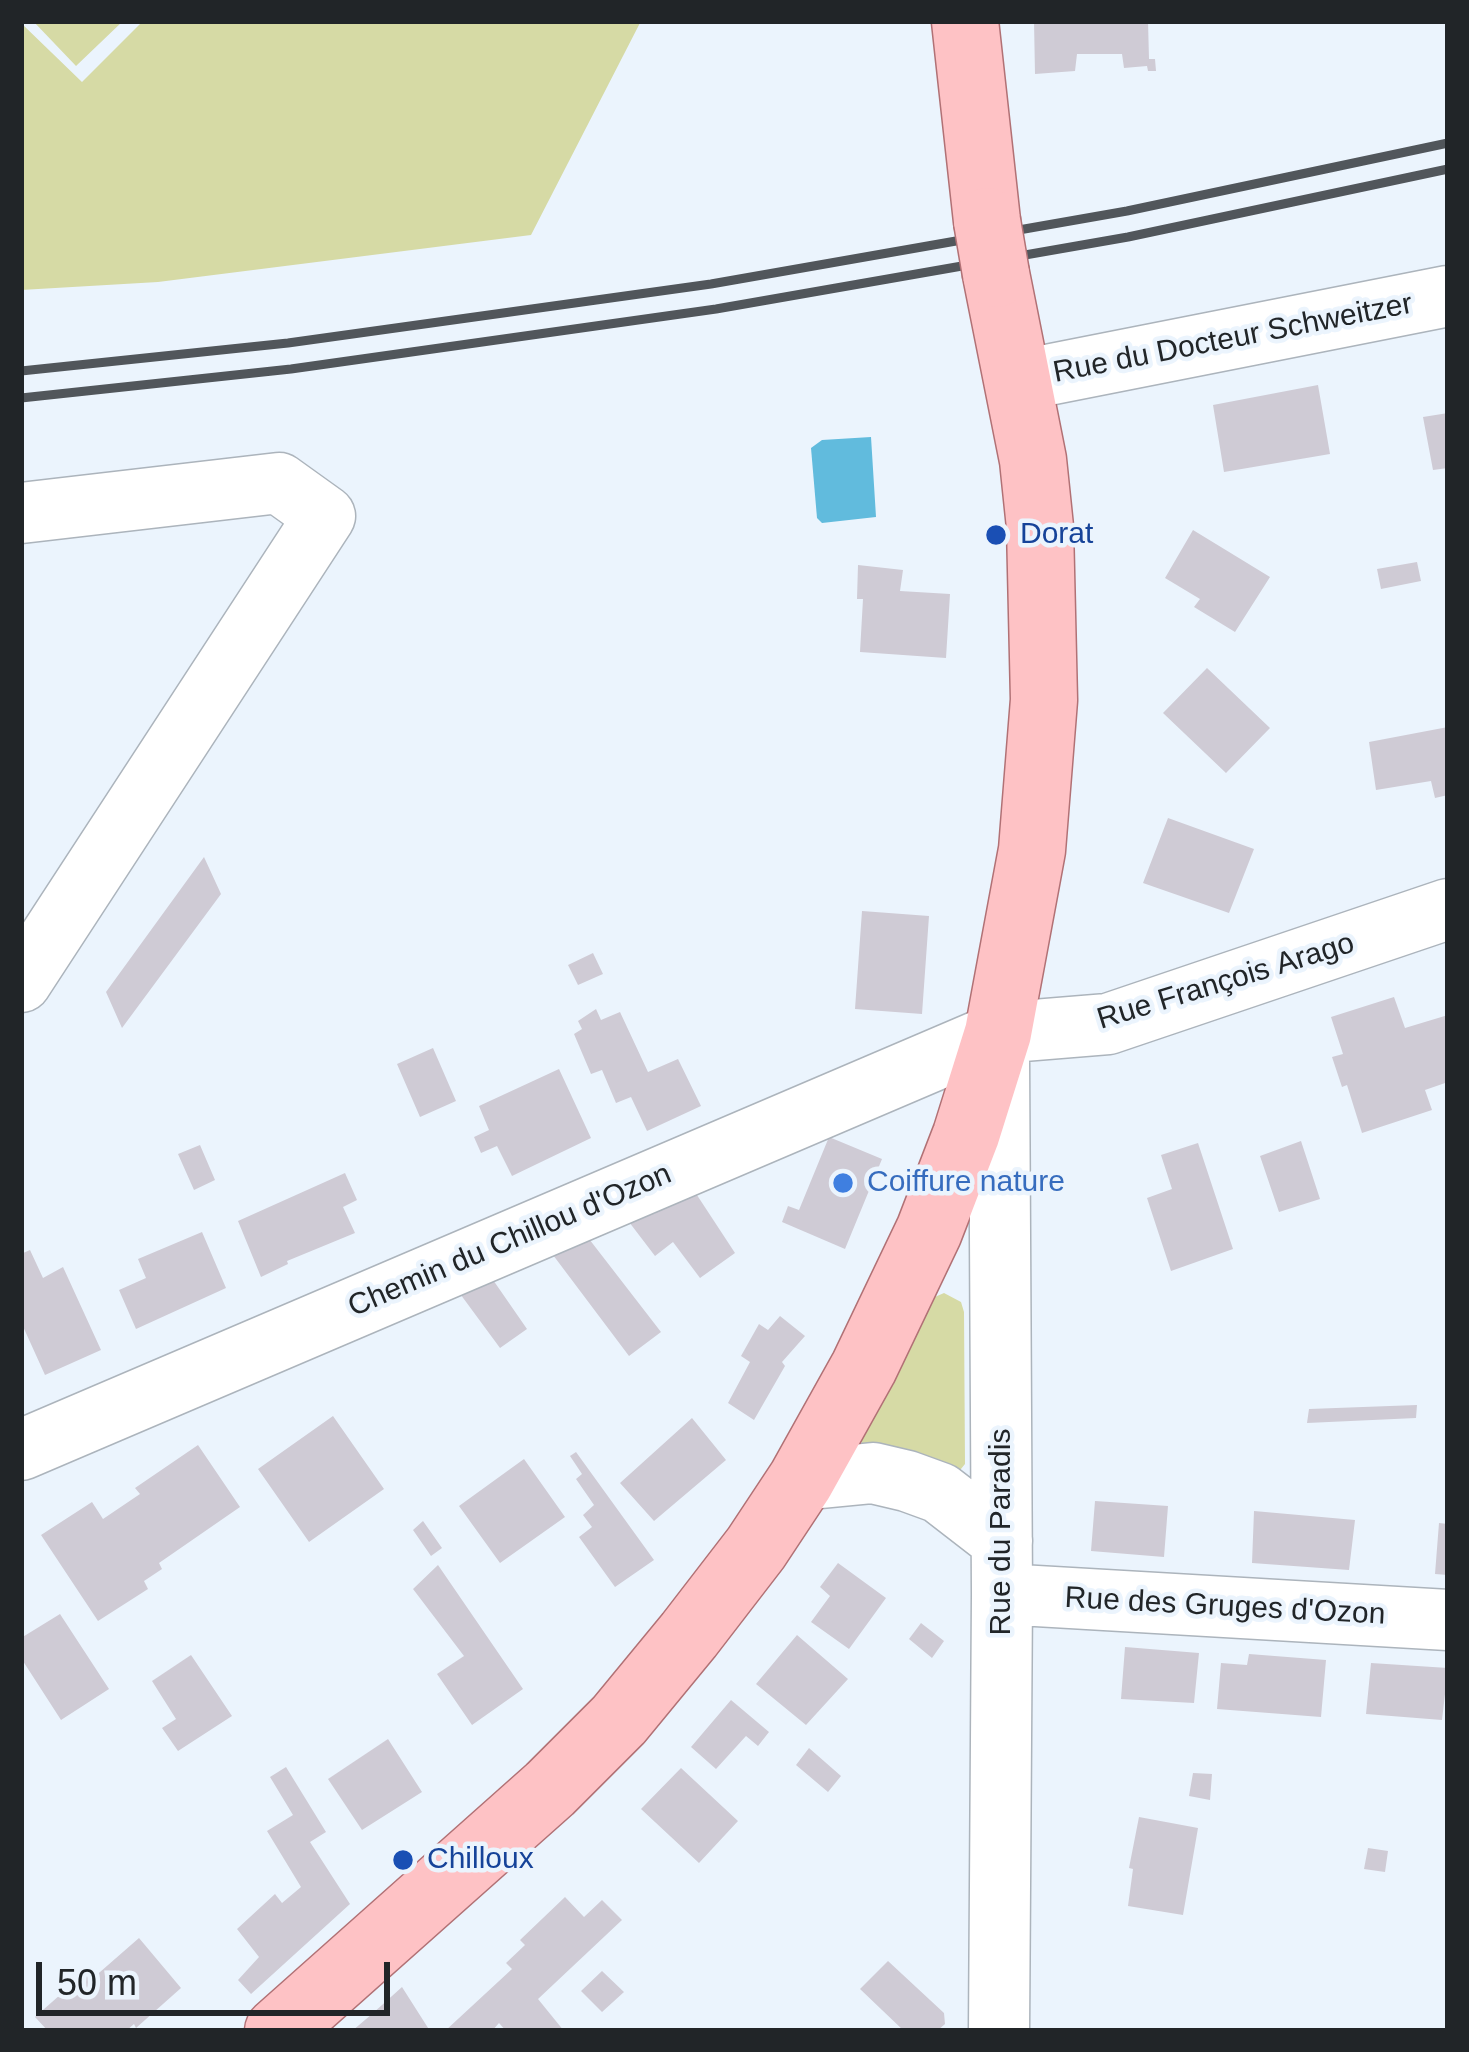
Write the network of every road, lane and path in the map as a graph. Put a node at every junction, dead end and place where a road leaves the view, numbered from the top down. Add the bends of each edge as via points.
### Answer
1 (965, 21) edge
2 (1448, 296) edge
3 (1017, 380) junction
4 (21, 513) edge
5 (1448, 909) edge
6 (21, 982) edge
7 (998, 1033) junction
8 (21, 1450) edge
9 (801, 1480) junction
10 (1002, 1567) junction
11 (1448, 1620) edge
12 (278, 2031) edge
13 (999, 2031) edge

1 - 3 main road via 991,247
2 - 3 street, Rue du Docteur Schweitzer
3 - 7 main road via 1040,527 1045,700 1032,850
4 - 6 street via 279,483 326,516
5 - 7 street, Rue François Arago via 1108,1024
7 - 8 street, Chemin du Chillou d'Ozon
7 - 9 main road via 929,1231
7 - 10 street, Rue du Paradis
9 - 10 street via 873,1473 940,1493
9 - 12 main road via 619,1720
10 - 11 street, Rue des Gruges d'Ozon
10 - 13 street, Rue du Paradis

